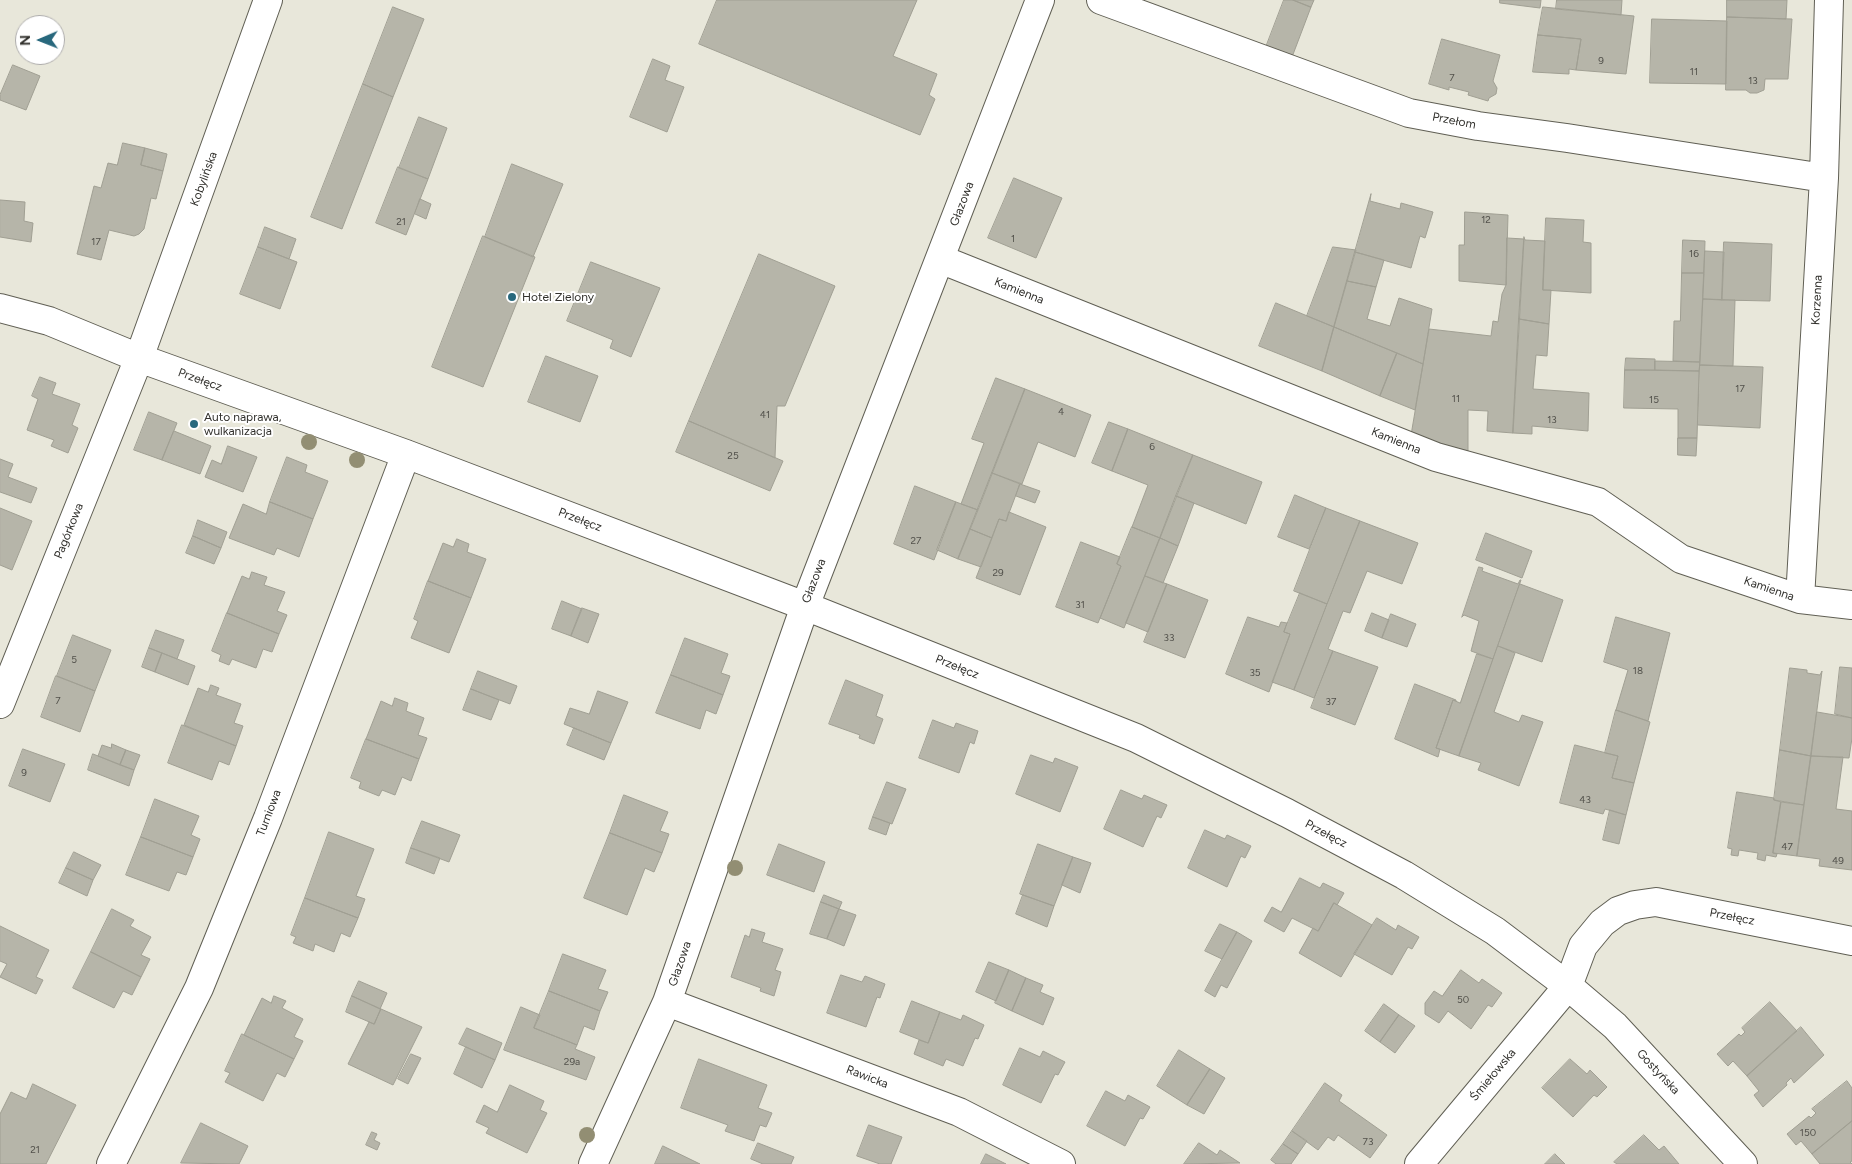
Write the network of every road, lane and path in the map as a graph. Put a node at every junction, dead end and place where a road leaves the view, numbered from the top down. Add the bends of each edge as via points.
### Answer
1 (268, 0) edge
2 (1040, 0) edge
3 (1101, 0) edge
4 (1829, 0) edge
5 (1824, 178) junction
6 (940, 260) junction
7 (0, 308) edge
8 (139, 358) junction
9 (406, 454) junction
10 (1800, 599) junction
11 (1852, 605) edge
12 (805, 606) junction
13 (0, 704) edge
14 (1852, 941) edge
15 (1568, 986) junction
16 (667, 1002) junction
17 (111, 1164) edge
18 (593, 1164) edge
19 (1061, 1164) edge
20 (1419, 1164) edge
21 (1744, 1164) edge

1 - 8 street, Kobylińska
2 - 6 street, Głazowa
3 - 5 street, Przełom via 1409,113
4 - 5 street, Korzenna
5 - 10 street, Korzenna
6 - 10 street, Kamienna via 1436,457 1598,502 1681,559
6 - 12 street, Głazowa
7 - 8 street, Przełęcz via 49,321
8 - 9 street, Przełęcz
8 - 13 street, Pagórkowa
9 - 12 street, Przełęcz
9 - 17 street, Turniowa via 272,809 199,988
10 - 11 street, Kamienna
12 - 15 street, Przełęcz via 1136,738 1404,875 1495,931
12 - 16 street, Głazowa
14 - 15 street, Przełęcz via 1656,902 1635,905 1618,911 1602,923 1583,946
15 - 20 street, Śmiełowska
15 - 21 street, Gostyńska via 1615,1026
16 - 18 street, Głazowa
16 - 19 street, Rawicka via 959,1112

